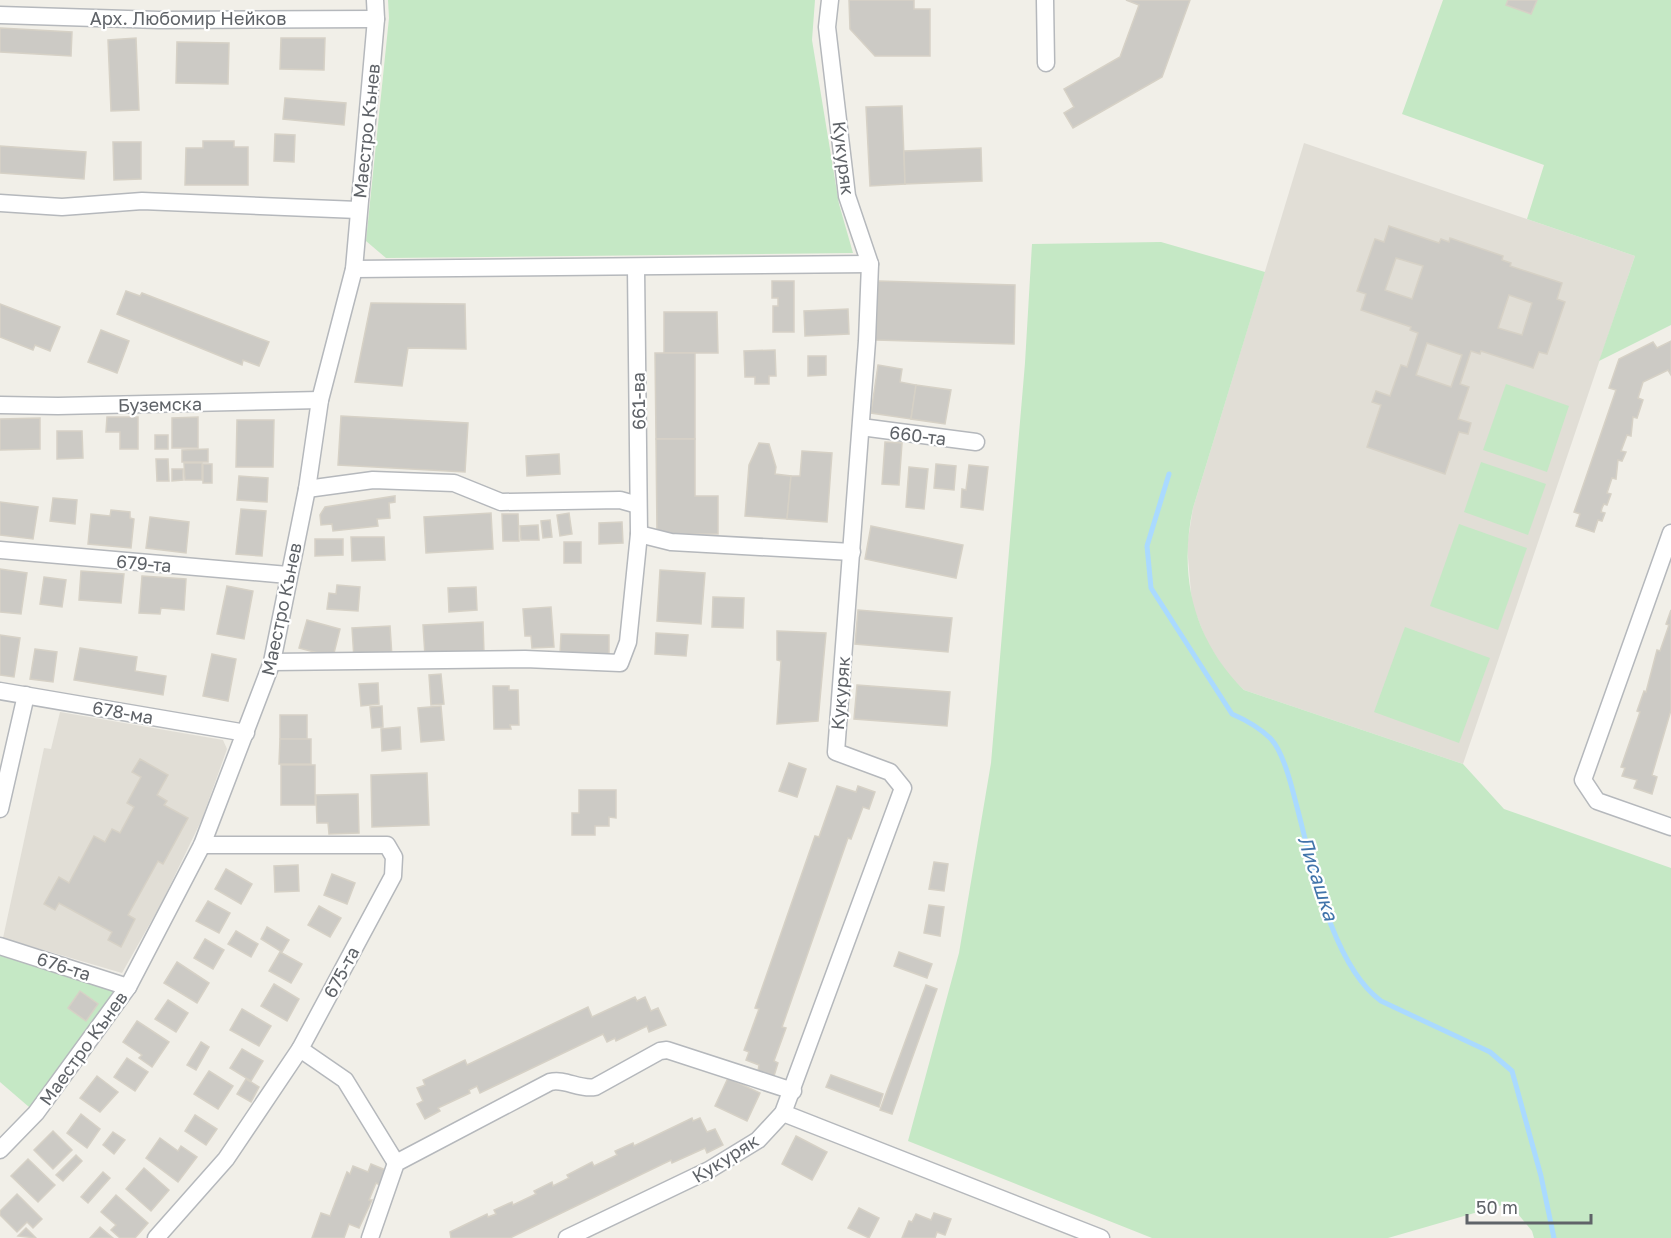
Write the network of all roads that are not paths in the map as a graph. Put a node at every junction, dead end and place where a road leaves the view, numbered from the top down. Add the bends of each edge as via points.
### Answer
1 (375, 0) edge
2 (830, 0) edge
3 (1045, 0) edge
4 (0, 15) edge
5 (376, 19) junction
6 (1046, 63) dead end
7 (0, 203) edge
8 (358, 210) junction
9 (870, 264) junction
10 (636, 268) junction
11 (354, 269) junction
12 (320, 400) junction
13 (0, 405) edge
14 (861, 427) junction
15 (976, 442) dead end
16 (308, 489) junction
17 (638, 505) junction
18 (1671, 533) edge
19 (639, 534) junction
20 (0, 550) edge
21 (852, 552) junction
22 (288, 575) junction
23 (272, 662) junction
24 (0, 691) edge
25 (26, 695) junction
26 (246, 733) junction
27 (0, 809) edge
28 (1671, 827) edge
29 (202, 845) junction
30 (0, 946) edge
31 (128, 987) junction
32 (300, 1049) junction
33 (793, 1092) junction
34 (783, 1113) junction
35 (0, 1150) edge
36 (396, 1163) junction
37 (1093, 1236) edge
38 (156, 1238) edge
39 (369, 1238) edge
40 (567, 1238) edge

1 - 5 street, Маестро Кънев
2 - 9 street, Кукуряк via 827,27 847,196
3 - 6 street
4 - 5 street, Арх. Любомир Нейков via 159,20
5 - 8 street, Маестро Кънев
7 - 8 street via 62,207 142,201
8 - 11 street, Маестро Кънев
9 - 10 street
9 - 14 street, Кукуряк
10 - 11 street
10 - 17 street, 661-ва
11 - 12 street, Маестро Кънев
12 - 13 street, Буземска
12 - 16 street, Маестро Кънев
14 - 15 street, 660-та
14 - 21 street, Кукуряк
16 - 17 street via 373,480 454,483 501,502 620,500
16 - 22 street, Маестро Кънев
17 - 19 street, 661-ва
18 - 28 street via 1583,780 1597,801
19 - 21 street via 670,542
19 - 23 street, 661-ва via 628,642 620,663 525,659
20 - 22 street, 679-та
21 - 33 street, Кукуряк via 836,752 890,772 903,788
22 - 23 street, Маестро Кънев
23 - 26 street, Маестро Кънев
24 - 25 street, 678-ма
25 - 26 street, 678-ма
25 - 27 street
26 - 29 street, Маестро Кънев
29 - 31 street, Маестро Кънев
29 - 32 street, 675-та via 387,845 394,857 393,876
30 - 31 street, 676-та
31 - 35 street, Маестро Кънев via 36,1113
32 - 36 street via 345,1080
32 - 38 street, 675-та via 225,1160
33 - 34 street, Кукуряк
33 - 36 street via 676,1052 660,1051 595,1087 550,1082
34 - 37 street
34 - 40 street, Кукуряк via 758,1140 709,1170
36 - 39 street

